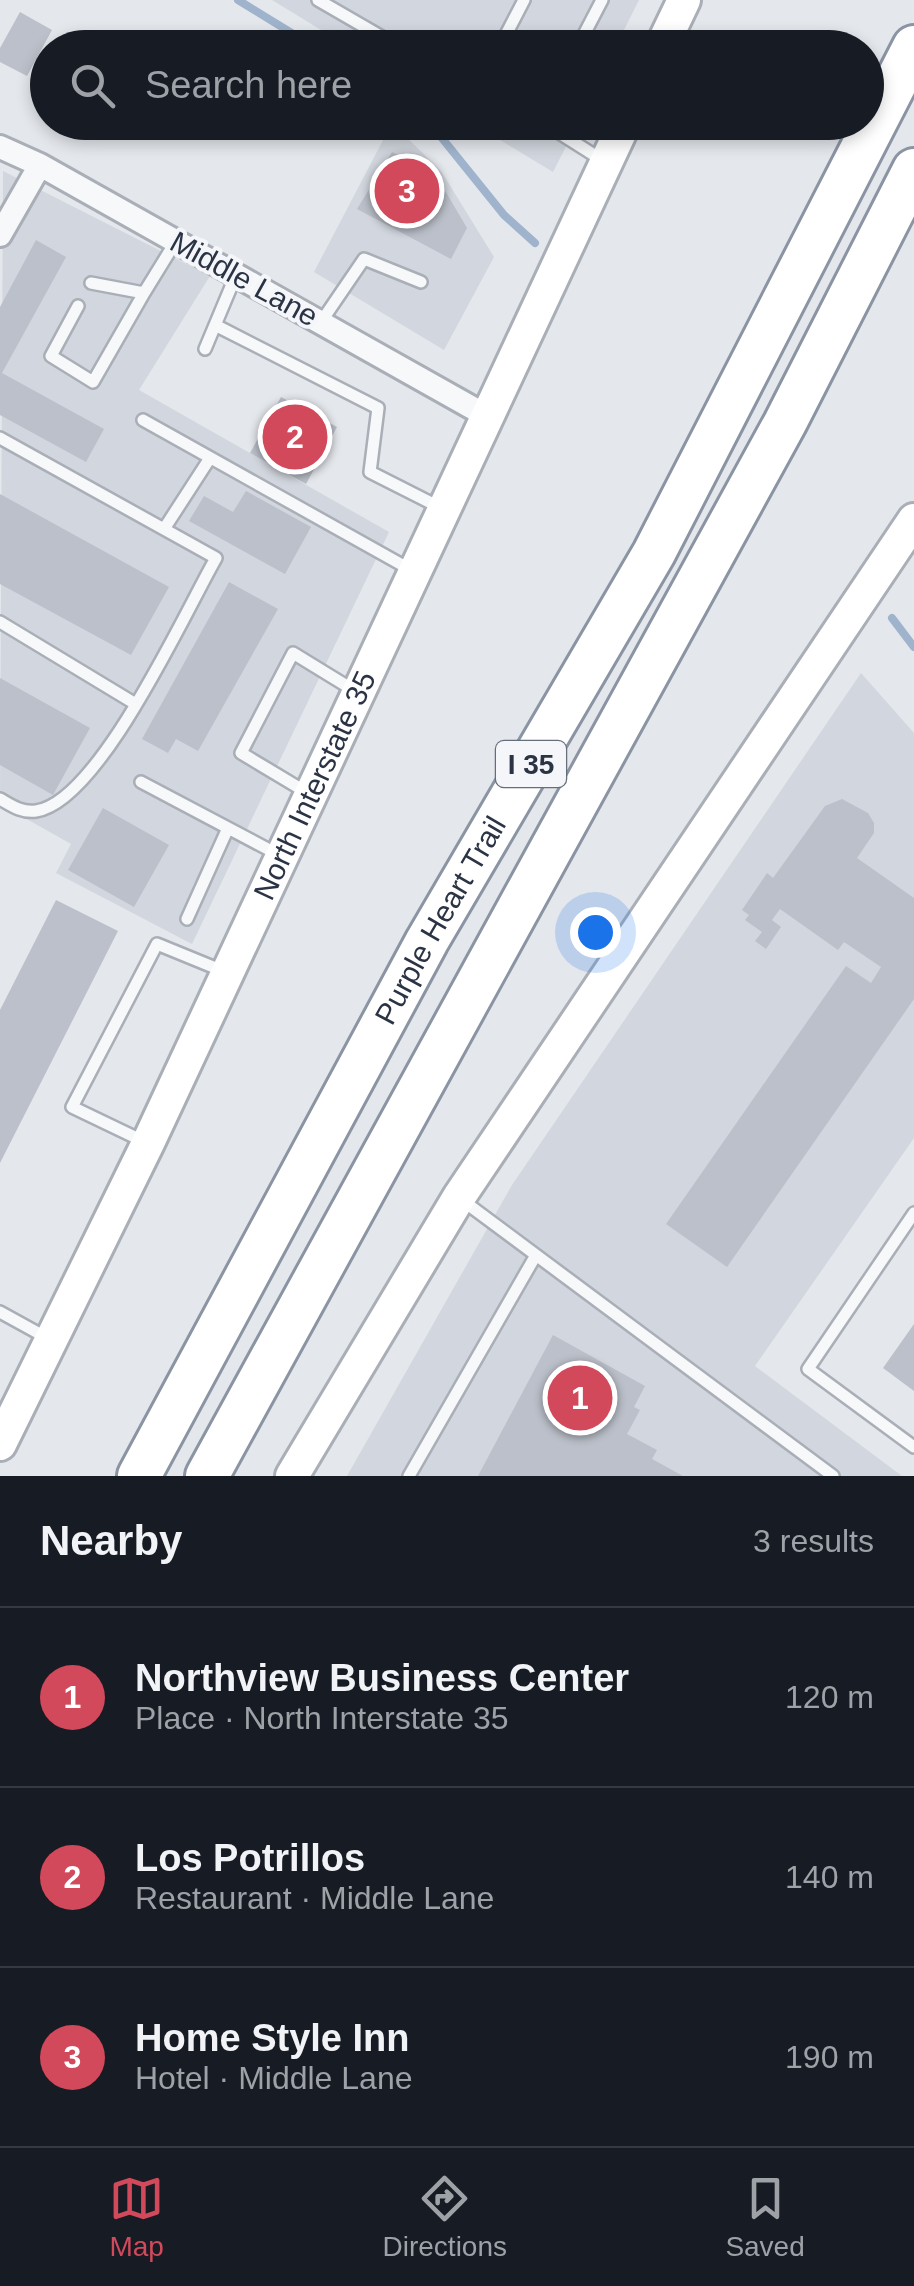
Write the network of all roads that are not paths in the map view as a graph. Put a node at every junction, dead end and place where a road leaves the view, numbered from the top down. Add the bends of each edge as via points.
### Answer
1 (318, 0) edge
2 (524, 0) edge
3 (602, 0) edge
4 (684, 0) edge
5 (369, 30) edge
6 (508, 30) edge
7 (586, 30) edge
8 (670, 30) edge
9 (914, 47) edge
10 (884, 105) edge
11 (570, 140) edge
12 (617, 140) edge
13 (866, 140) edge
14 (0, 147) edge
15 (606, 163) junction
16 (40, 165) junction
17 (914, 170) edge
18 (0, 235) edge
19 (176, 241) junction
20 (236, 275) junction
21 (421, 282) dead end
22 (91, 284) dead end
23 (144, 293) junction
24 (78, 306) dead end
25 (321, 322) junction
26 (215, 326) junction
27 (205, 349) dead end
28 (485, 414) junction
29 (143, 420) dead end
30 (0, 438) edge
31 (210, 458) junction
32 (442, 509) junction
33 (914, 520) edge
34 (164, 529) junction
35 (413, 571) junction
36 (0, 622) edge
37 (357, 693) junction
38 (134, 704) junction
39 (141, 782) dead end
40 (310, 794) junction
41 (0, 799) edge
42 (228, 828) junction
43 (281, 856) junction
44 (188, 919) dead end
45 (228, 972) junction
46 (148, 1143) junction
47 (459, 1197) junction
48 (914, 1213) edge
49 (536, 1254) junction
50 (0, 1312) edge
51 (52, 1341) junction
52 (0, 1444) edge
53 (914, 1447) edge
54 (139, 1476) edge
55 (207, 1476) edge
56 (292, 1476) edge
57 (410, 1476) edge
58 (833, 1476) edge

1 - 5 lane
2 - 6 lane
3 - 7 lane
4 - 8 main road
9 - 10 highway, Purple Heart Trail / I 35
11 - 15 lane
12 - 15 main road, North Interstate 35
13 - 54 highway, Purple Heart Trail / I 35 via 654,553 427,941
14 - 16 street, Middle Lane
15 - 28 main road, North Interstate 35
16 - 18 street
16 - 19 street, Middle Lane
17 - 55 highway, Purple Heart Trail / I 35 via 785,424
19 - 20 street, Middle Lane
19 - 23 lane
20 - 25 street, Middle Lane
20 - 26 lane
21 - 25 lane via 364,260
22 - 23 lane
23 - 24 lane via 93,382 51,356
25 - 28 street, Middle Lane
26 - 27 lane
26 - 32 lane via 378,408 370,472
28 - 32 main road, North Interstate 35
29 - 31 lane
30 - 34 lane
31 - 34 lane
31 - 35 lane
32 - 35 main road, North Interstate 35
33 - 47 main road
34 - 38 lane via 216,558
35 - 37 main road, North Interstate 35
36 - 38 lane
37 - 40 main road, North Interstate 35
37 - 40 lane via 293,653 240,752
38 - 41 lane via 108,752 72,795 38,812
39 - 42 lane
40 - 43 main road, North Interstate 35
42 - 43 lane
42 - 44 lane
43 - 45 main road, North Interstate 35
45 - 46 main road, North Interstate 35
45 - 46 lane via 157,944 72,1106
46 - 51 main road, North Interstate 35
47 - 49 lane
47 - 56 main road
48 - 53 lane via 808,1369
49 - 57 lane
49 - 58 lane
50 - 51 lane
51 - 52 main road, North Interstate 35

